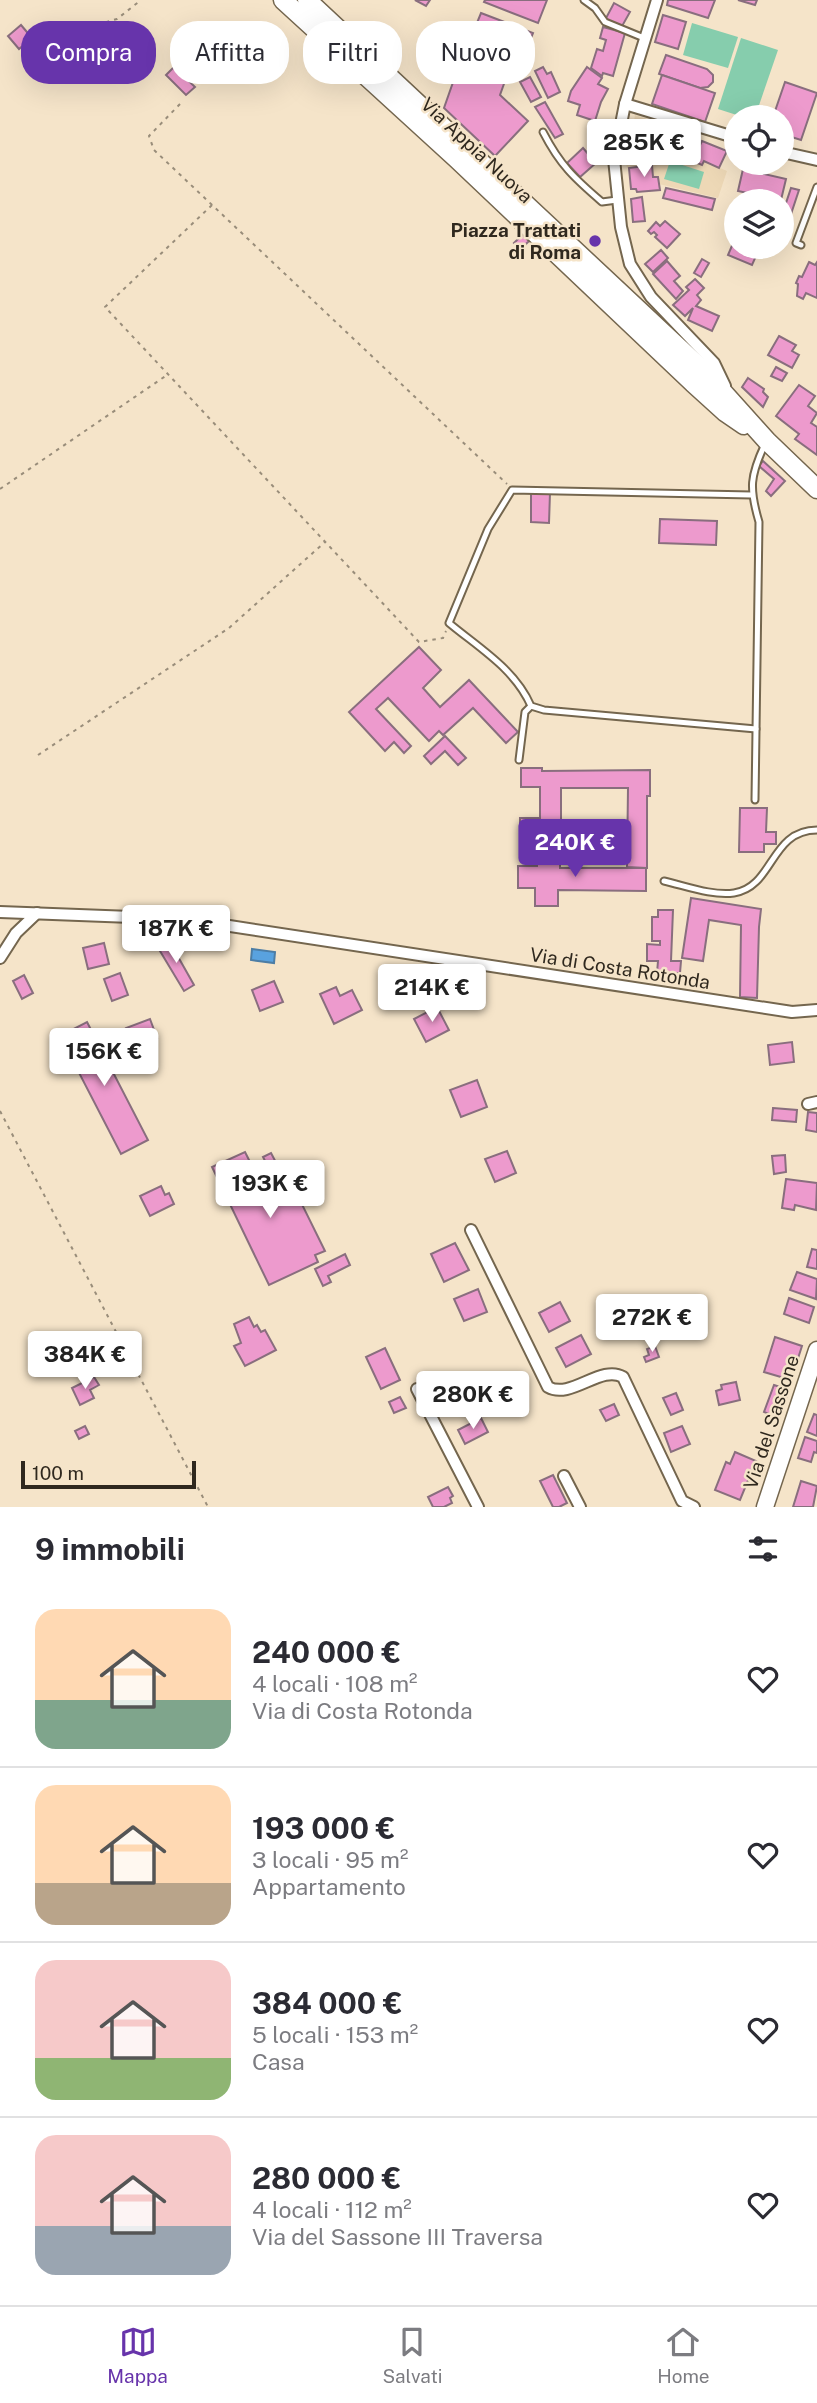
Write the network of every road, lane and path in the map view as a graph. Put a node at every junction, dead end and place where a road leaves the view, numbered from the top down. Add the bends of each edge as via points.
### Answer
1 (141, 0) edge
2 (284, 0) edge
3 (307, 0) edge
4 (584, 0) edge
5 (657, 0) edge
6 (110, 21) edge
7 (644, 38) junction
8 (180, 104) dead end
9 (625, 104) junction
10 (543, 132) dead end
11 (724, 134) edge
12 (794, 155) edge
13 (817, 160) edge
14 (817, 187) edge
15 (617, 200) junction
16 (212, 205) junction
17 (801, 245) dead end
18 (168, 374) junction
19 (730, 398) junction
20 (767, 441) junction
21 (788, 462) junction
22 (817, 481) edge
23 (0, 489) edge
24 (817, 489) edge
25 (512, 490) junction
26 (751, 495) junction
27 (326, 542) junction
28 (449, 623) junction
29 (531, 706) junction
30 (756, 729) junction
31 (38, 755) dead end
32 (519, 760) dead end
33 (755, 800) dead end
34 (817, 830) edge
35 (664, 881) dead end
36 (0, 912) edge
37 (37, 913) junction
38 (0, 958) edge
39 (817, 1010) edge
40 (0, 1111) edge
41 (471, 1230) dead end
42 (817, 1350) edge
43 (417, 1389) dead end
44 (564, 1476) dead end
45 (208, 1507) edge
46 (478, 1507) edge
47 (580, 1507) edge
48 (694, 1507) edge
49 (765, 1507) edge

1 - 6 path
2 - 20 main road, Via Appia Nuova via 717,405
3 - 19 main road, Via Appia Nuova
4 - 7 lane via 605,22
5 - 7 street
7 - 9 street
8 - 16 path via 149,136 153,150
9 - 11 street
9 - 15 street via 614,159
10 - 15 lane via 556,158 579,182 602,202
12 - 13 street
14 - 17 lane via 796,243
15 - 19 street via 630,264 651,297 713,363
16 - 18 path via 105,307
16 - 25 path
18 - 23 path
18 - 27 path
19 - 20 main road, Via Appia Nuova
20 - 21 main road, Via Appia Nuova
20 - 26 lane via 755,464
21 - 22 main road
21 - 24 main road, Via Appia Nuova
25 - 26 lane
25 - 28 lane via 488,529
26 - 30 lane via 759,522
27 - 28 path via 419,642 443,638
27 - 31 path via 229,628
28 - 29 lane via 513,675
29 - 30 lane
29 - 32 lane via 525,712
30 - 33 lane
34 - 35 lane via 789,838 744,890 716,892
36 - 37 street, Via di Costa Rotonda
37 - 38 street via 16,933
37 - 39 street, Via di Costa Rotonda via 184,919 792,1012
40 - 45 path
41 - 48 street via 548,1387 559,1390 613,1374 623,1377 682,1501
42 - 49 main road, Via del Sassone
43 - 46 street
44 - 47 street

